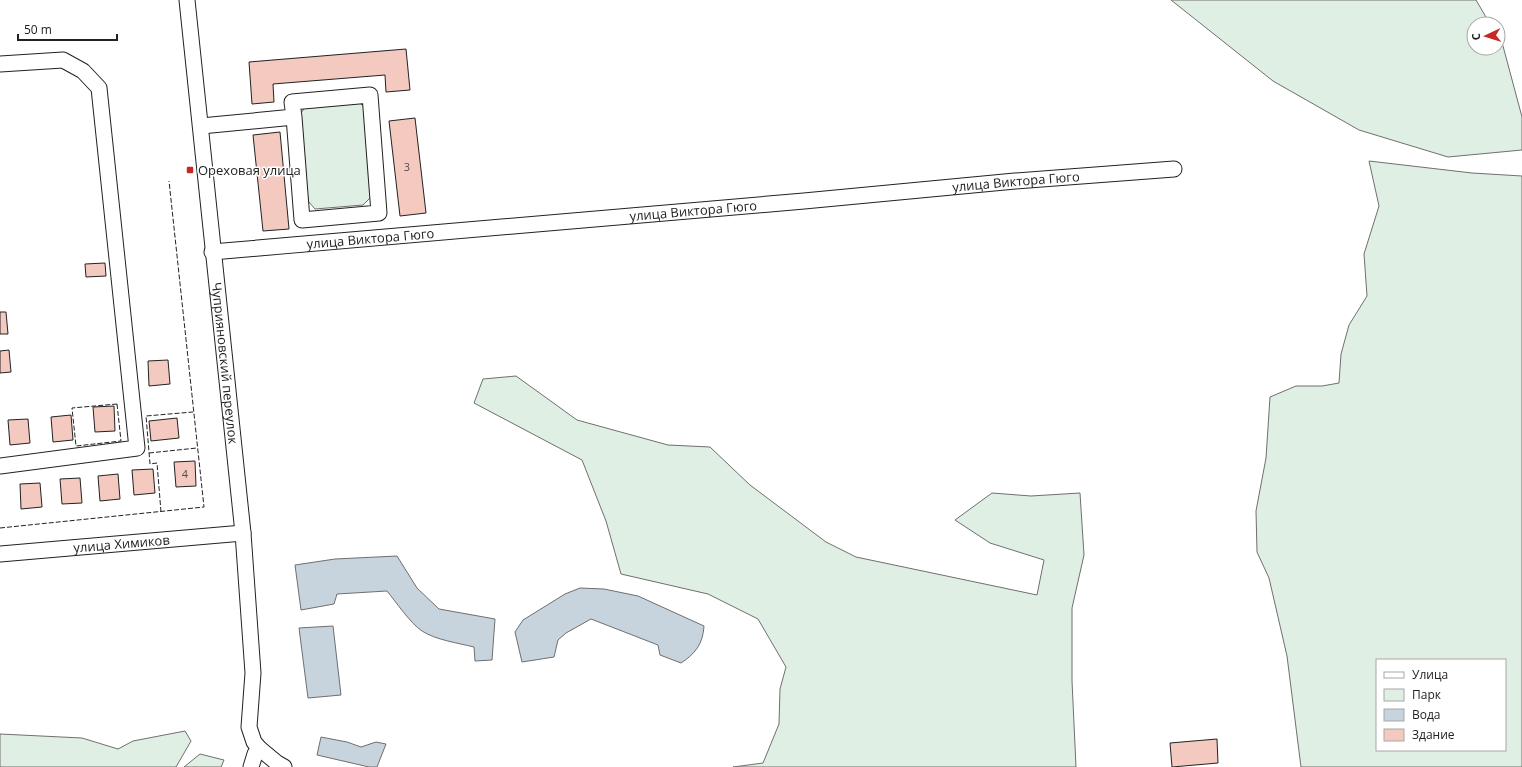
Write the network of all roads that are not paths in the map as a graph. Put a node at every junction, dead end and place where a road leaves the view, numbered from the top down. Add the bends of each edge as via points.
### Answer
1 (187, 0) edge
2 (0, 64) edge
3 (294, 117) junction
4 (201, 126) junction
5 (1174, 169) dead end
6 (212, 252) junction
7 (0, 466) edge
8 (243, 533) junction
9 (0, 554) edge
10 (260, 748) junction
11 (251, 767) edge
12 (284, 767) edge

1 - 4 street, Чуприяновский переулок
2 - 7 street via 63,60 83,71 99,88 137,448
3 - 3 street via 302,220 380,213 370,95 292,102
3 - 4 street
4 - 6 street, Чуприяновский переулок
5 - 6 street, улица Виктора Гюго
6 - 8 street, Чуприяновский переулок
8 - 9 street, улица Химиков
8 - 10 street, Чуприяновский переулок via 253,673 249,727 254,742
10 - 11 street
10 - 12 street

